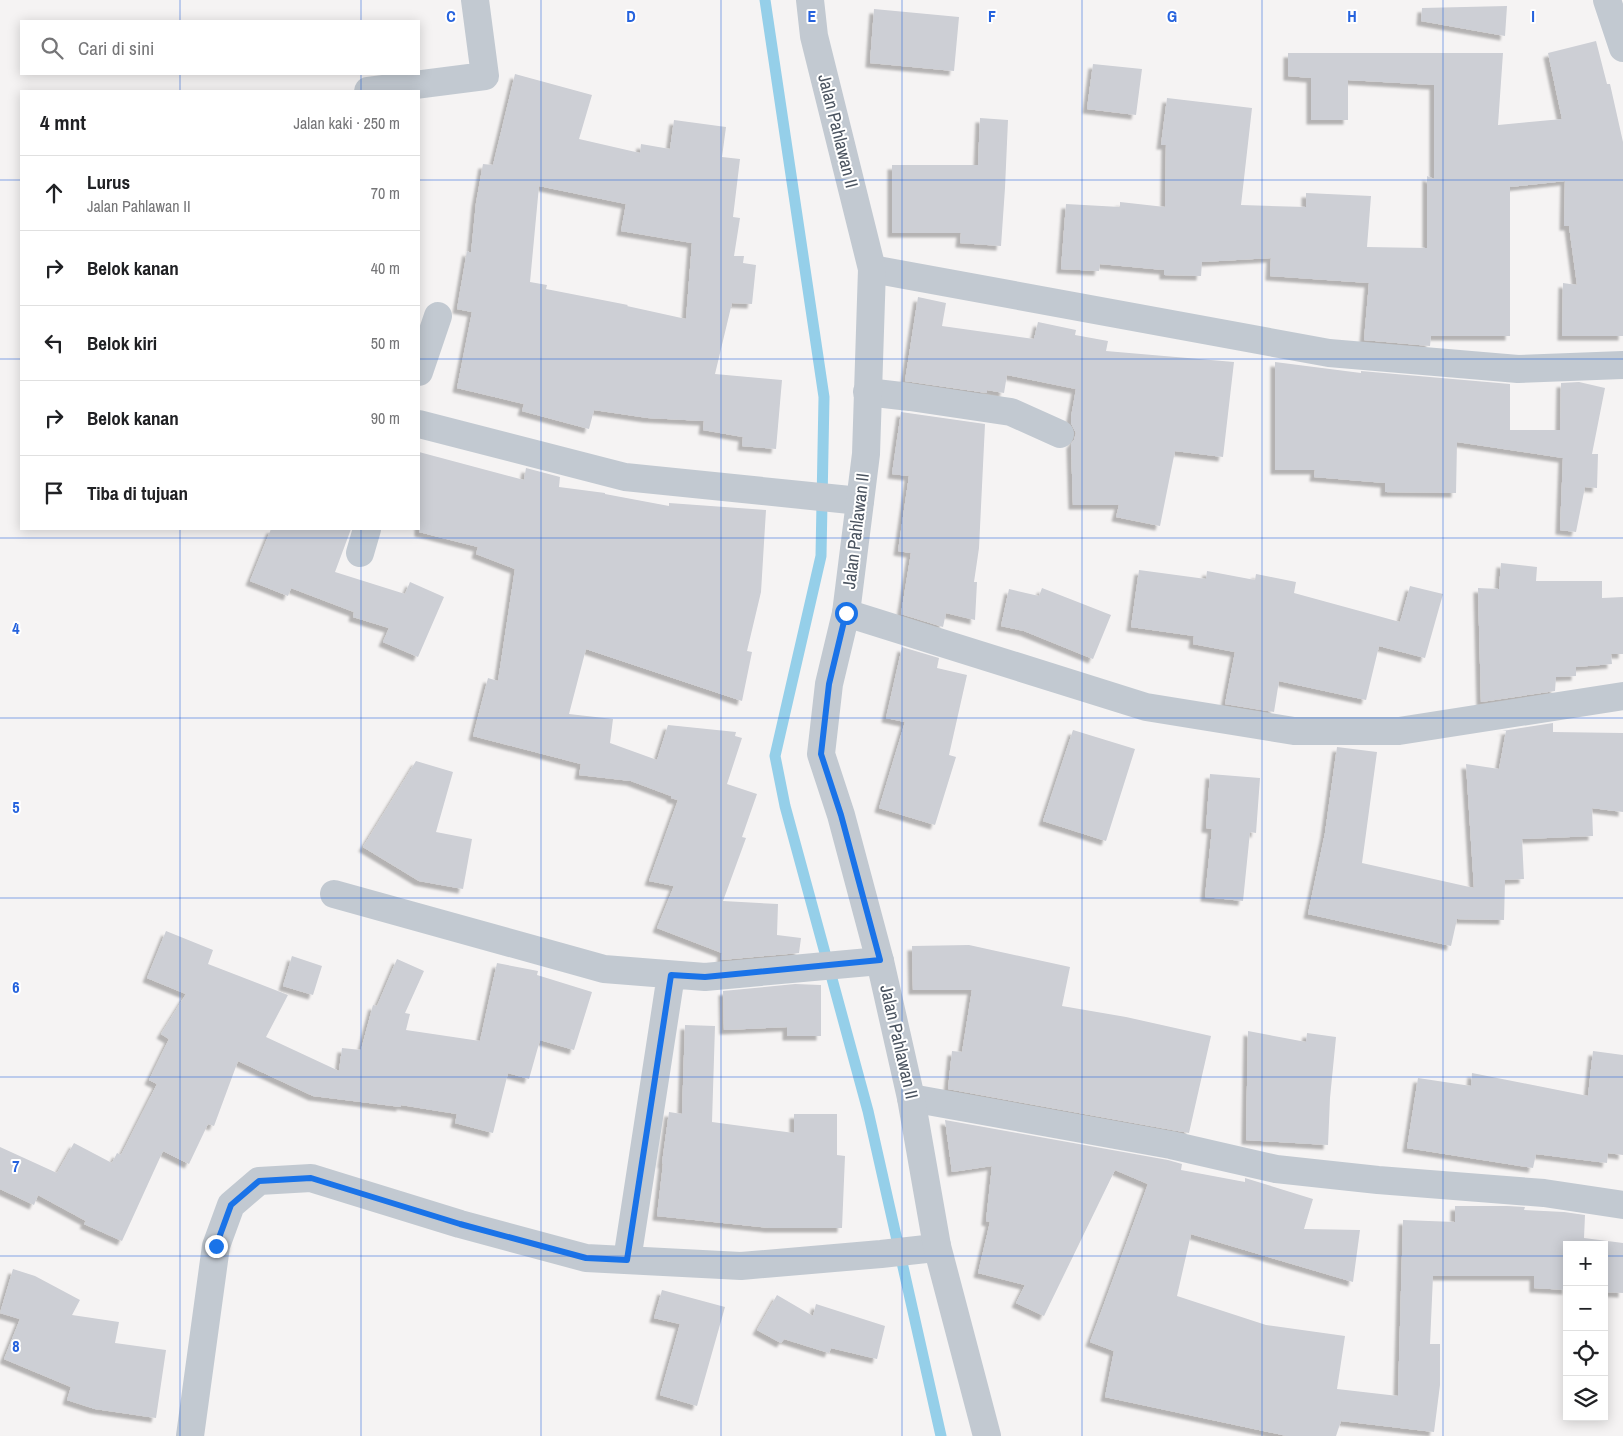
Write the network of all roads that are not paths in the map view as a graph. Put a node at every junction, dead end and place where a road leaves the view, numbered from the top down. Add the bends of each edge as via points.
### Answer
1 (475, 0) edge
2 (810, 0) edge
3 (1607, 0) edge
4 (1623, 48) edge
5 (376, 90) edge
6 (872, 269) junction
7 (438, 316) dead end
8 (1623, 365) edge
9 (420, 369) edge
10 (867, 392) junction
11 (420, 424) edge
12 (1060, 434) dead end
13 (849, 500) junction
14 (846, 613) junction
15 (1623, 696) edge
16 (334, 894) dead end
17 (869, 962) junction
18 (671, 975) junction
19 (912, 1098) junction
20 (1623, 1204) edge
21 (932, 1248) junction
22 (627, 1260) junction
23 (190, 1436) edge
24 (987, 1436) edge

1 - 5 street via 485,76
2 - 6 street, Jalan Pahlawan II via 814,36
3 - 4 street
6 - 8 street via 1329,354 1518,369
6 - 10 street, Jalan Pahlawan II
7 - 9 street
10 - 12 street via 1011,412
10 - 13 street, Jalan Pahlawan II via 866,454
11 - 13 street via 625,477
13 - 14 street, Jalan Pahlawan II
14 - 15 street via 1146,707 1294,731 1399,731
14 - 17 street, Jalan Pahlawan II via 829,684 821,754 841,815
16 - 18 street via 604,970
17 - 18 street via 705,977
17 - 19 street, Jalan Pahlawan II
18 - 22 street
19 - 20 street via 1171,1145 1276,1169 1544,1193
19 - 21 street, Jalan Pahlawan II
21 - 22 street via 741,1266
21 - 24 street, Jalan Pahlawan II
22 - 23 street via 586,1258 460,1224 311,1178 259,1181 231,1205 216,1246

